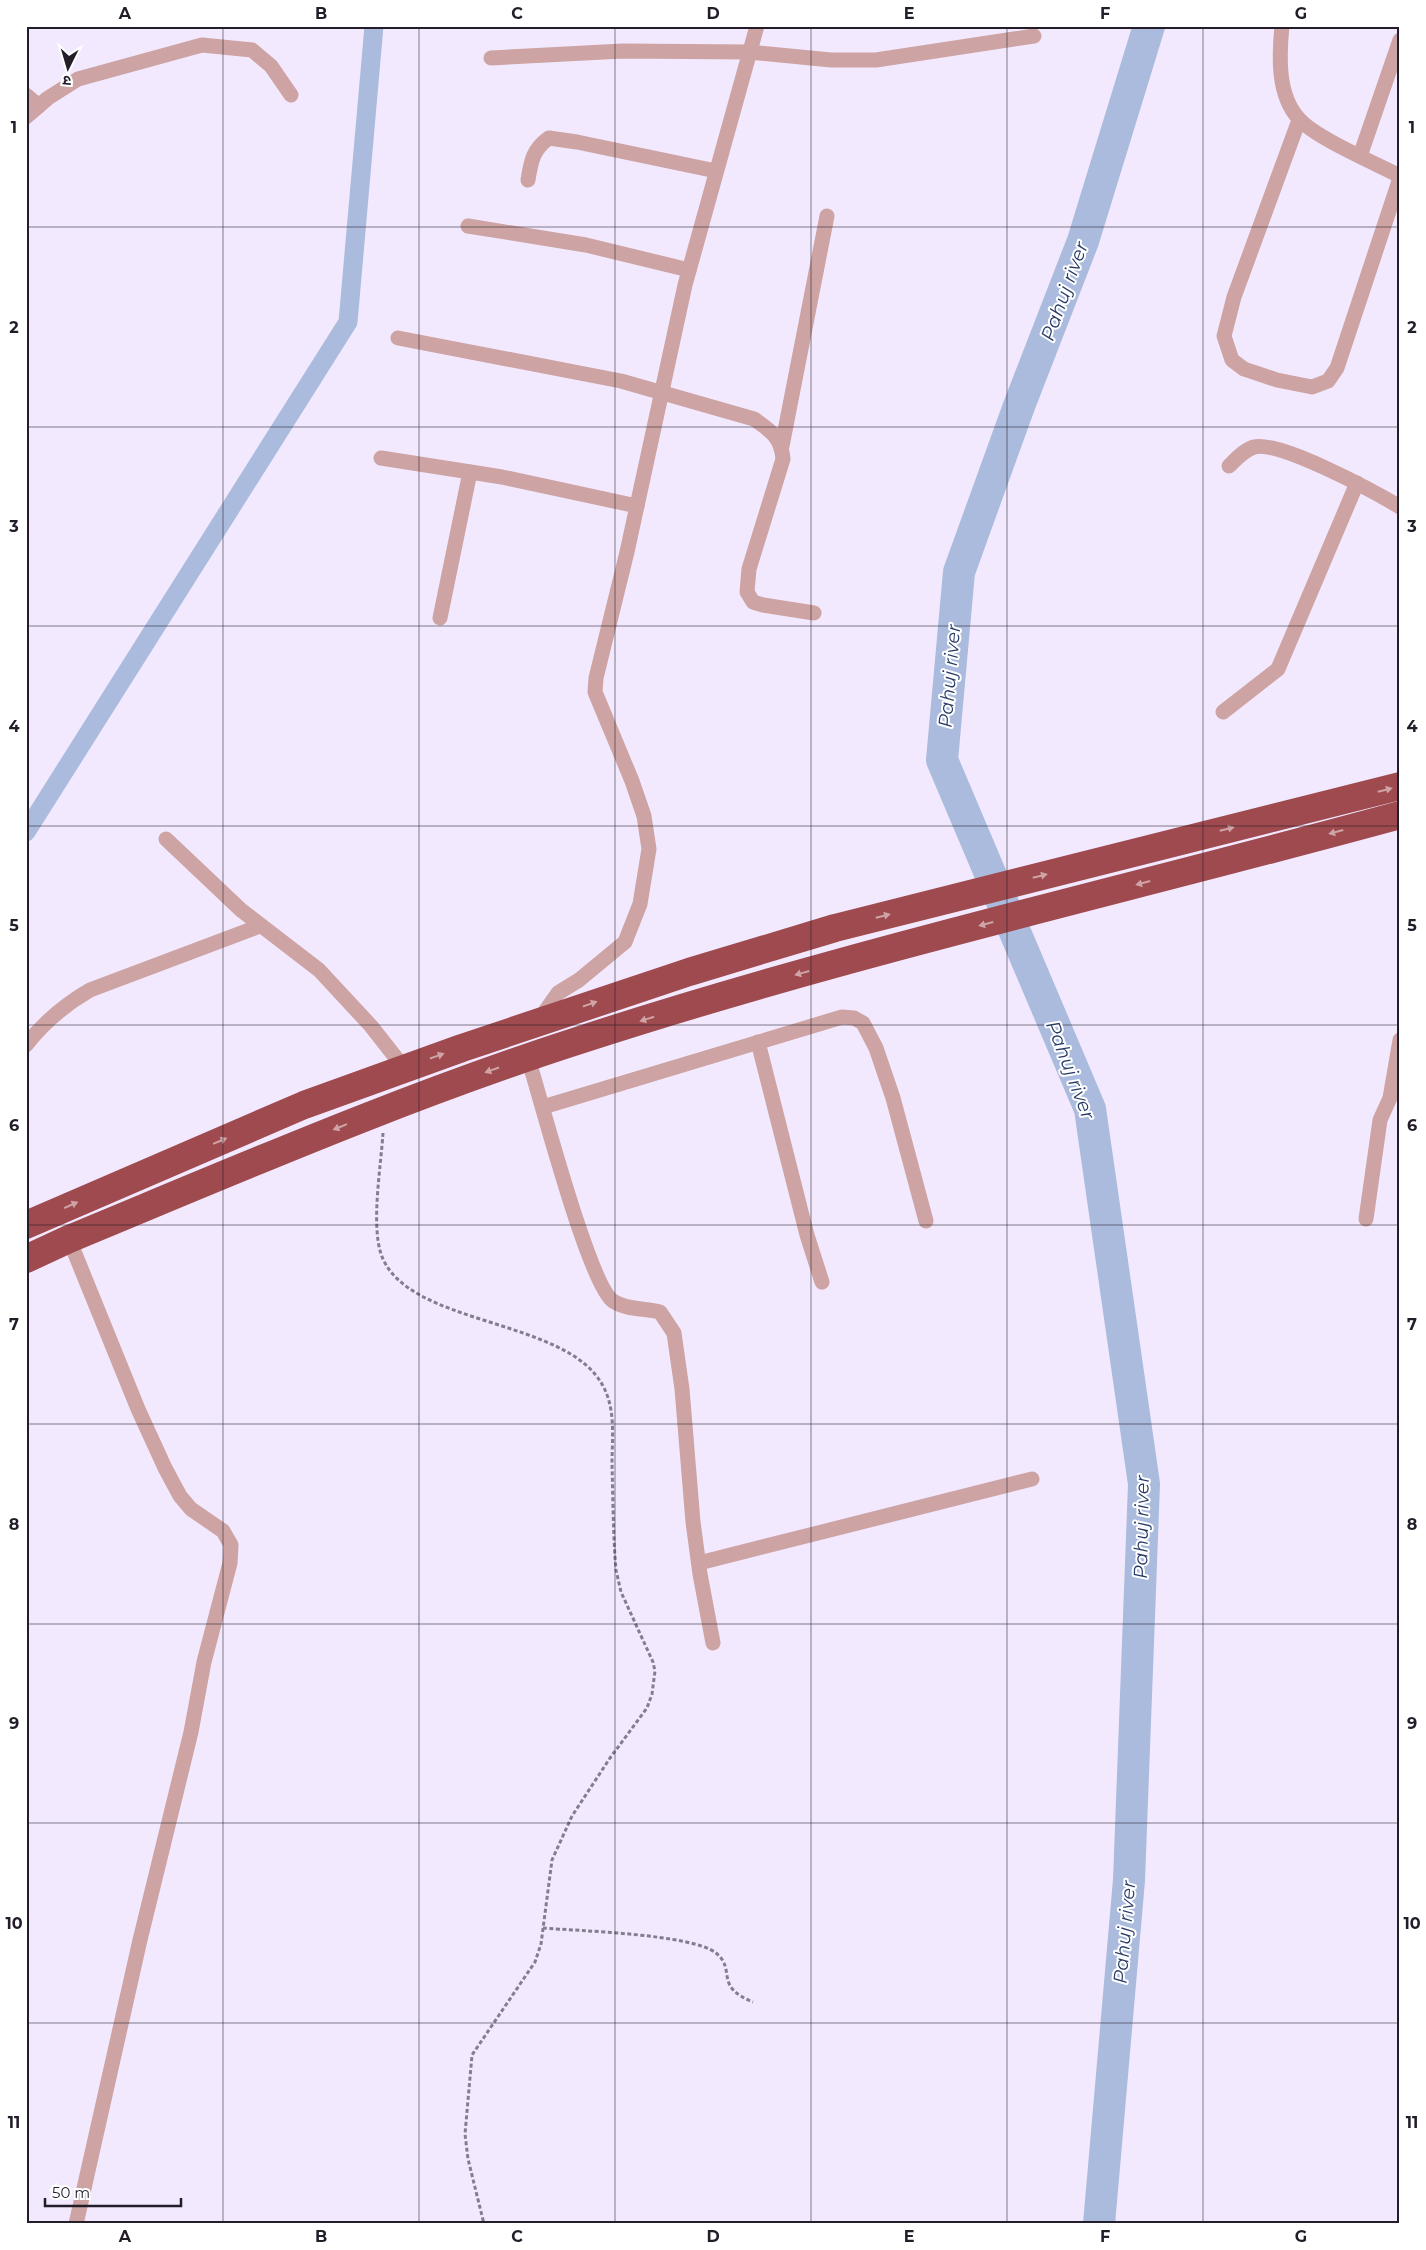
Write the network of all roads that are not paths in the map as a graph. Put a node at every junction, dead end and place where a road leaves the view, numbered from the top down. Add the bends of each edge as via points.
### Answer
1 (757, 26) edge
2 (1282, 26) edge
3 (1034, 36) dead end
4 (1400, 40) edge
5 (749, 52) junction
6 (491, 58) dead end
7 (26, 95) edge
8 (291, 95) dead end
9 (40, 106) junction
10 (26, 118) edge
11 (1299, 120) junction
12 (1360, 156) junction
13 (716, 171) junction
14 (1400, 177) edge
15 (528, 180) dead end
16 (827, 216) dead end
17 (468, 226) dead end
18 (689, 270) junction
19 (398, 338) dead end
20 (661, 392) junction
21 (782, 446) junction
22 (381, 458) dead end
23 (1229, 466) dead end
24 (470, 472) junction
25 (1357, 483) junction
26 (637, 506) junction
27 (1400, 507) edge
28 (814, 613) dead end
29 (440, 618) dead end
30 (1223, 712) dead end
31 (1400, 786) edge
32 (1400, 815) edge
33 (166, 840) dead end
34 (260, 926) junction
35 (538, 1022) junction
36 (1400, 1040) edge
37 (758, 1042) junction
38 (26, 1045) edge
39 (528, 1058) junction
40 (404, 1068) junction
41 (544, 1107) junction
42 (1366, 1219) dead end
43 (926, 1221) dead end
44 (26, 1225) edge
45 (69, 1239) junction
46 (26, 1259) edge
47 (822, 1282) dead end
48 (1032, 1479) dead end
49 (699, 1563) junction
50 (713, 1643) dead end
51 (76, 2224) edge

1 - 5 street
2 - 11 street via 1280,75
3 - 5 street via 876,60 831,60
4 - 12 street
5 - 6 street via 623,51
5 - 13 street
7 - 9 street
8 - 9 street via 271,66 252,50 202,45 78,79
9 - 10 street
11 - 12 street
11 - 14 street via 1234,297 1224,336 1232,360 1244,370 1312,387 1328,381 1337,368
12 - 14 street
13 - 15 street via 549,138 538,146
13 - 18 street
16 - 21 street
17 - 18 street via 586,245
18 - 20 street
19 - 20 street via 532,362
20 - 21 street via 754,419
20 - 26 street
21 - 28 street via 783,459 749,568 747,592 753,602 763,606
22 - 24 street
23 - 25 street via 1255,447 1291,454
24 - 26 street
24 - 29 street
25 - 27 street
25 - 30 street via 1278,669
26 - 35 street via 596,678 596,692 644,816 649,849 640,904 625,942 558,993
35 -> 31 highway via 835,928
32 -> 39 highway via 849,959
33 - 34 street
34 - 38 street via 90,990 64,1005
34 - 40 street via 294,949 343,993
40 -> 35 highway
36 - 42 street via 1390,1098 1380,1120
37 - 41 street
37 - 43 street via 842,1017 863,1023 876,1048 893,1098
37 - 47 street
39 - 41 street
39 -> 45 highway via 385,1109
44 -> 40 highway via 295,1109
41 - 49 street via 572,1208 599,1280 611,1300 625,1307 660,1312 674,1333
45 - 46 highway
45 - 51 street via 138,1409 180,1496 191,1509 223,1531 231,1545 230,1563 204,1662 191,1732
48 - 49 street
49 - 50 street

